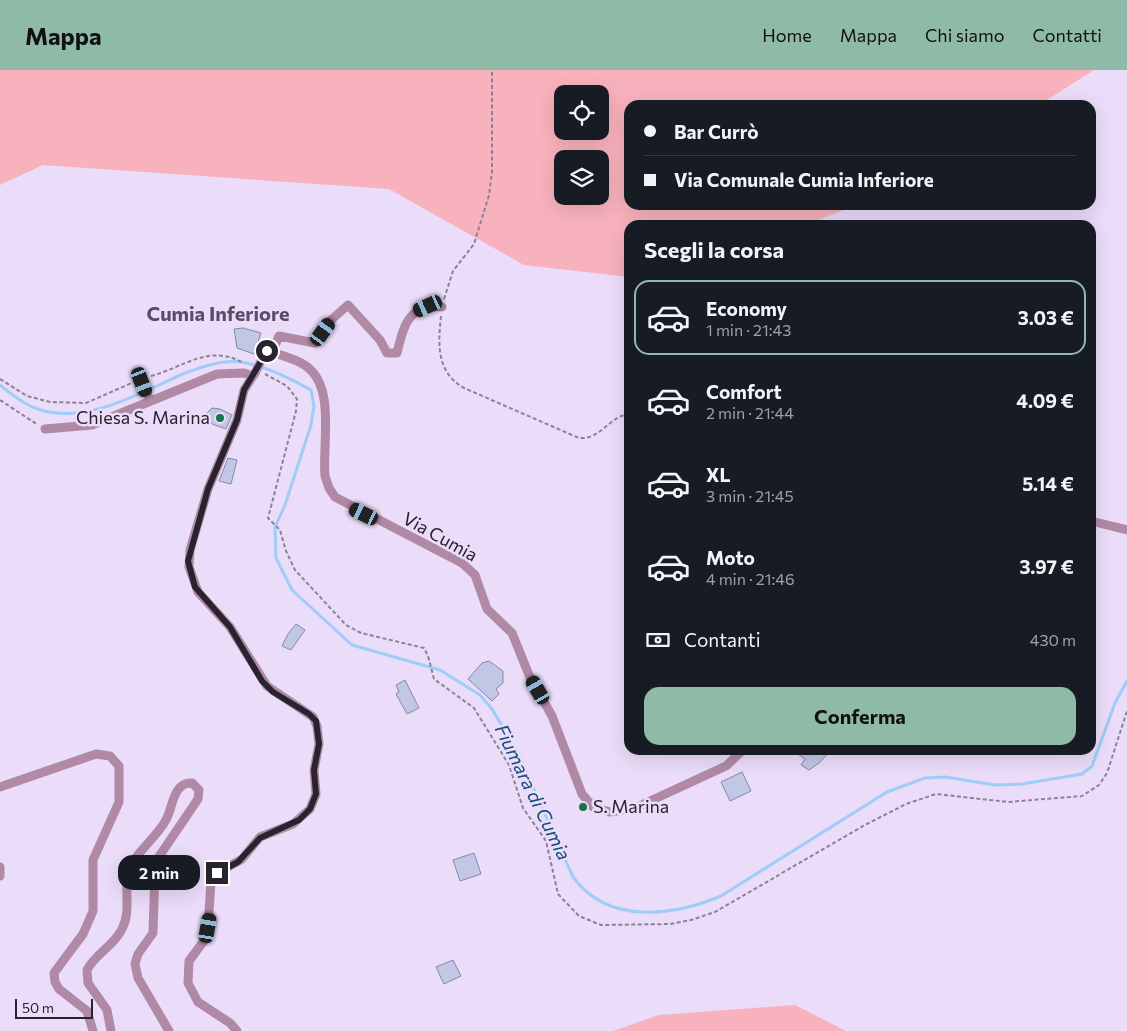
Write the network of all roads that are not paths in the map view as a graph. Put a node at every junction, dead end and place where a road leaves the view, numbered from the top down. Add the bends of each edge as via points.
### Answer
1 (442, 307) road end
2 (272, 352) junction
3 (256, 374) junction
4 (142, 380) road end
5 (149, 400) junction
6 (45, 429) road end
7 (1096, 522) edge
8 (1127, 530) edge
9 (738, 755) edge
10 (0, 787) edge
11 (0, 867) edge
12 (0, 876) edge
13 (93, 1031) edge
14 (111, 1031) edge
15 (169, 1031) edge
16 (237, 1031) edge

1 - 2 street via 428,306 407,320 397,353 387,353 380,340 348,305 331,320 315,343 279,336
2 - 3 street, bridge via 267,351
2 - 9 street, Via Cumia via 304,365 315,374 321,385 325,476 335,497 462,563 476,575 487,609 512,633 529,675 552,716 582,794 593,807 610,812 635,808 726,766
3 - 5 street via 218,374
3 - 16 street via 244,390 237,420 208,489 190,550 189,567 198,592 230,627 267,686 313,717 319,744 314,770 316,794 310,809 293,824 260,838 242,859 217,873 211,881 208,928 203,942 189,961 188,983 198,1002
4 - 5 street
5 - 6 street via 92,425
7 - 8 street
10 - 13 street via 96,754 110,756 120,766 119,802 93,860 93,911 83,934 54,973 59,990 87,1010
11 - 12 street
14 - 15 street via 107,1010 88,983 88,970 122,930 127,915 130,866 156,836 169,816 178,787 186,782 196,785 198,799 161,851 155,872 152,933 135,964 138,978

